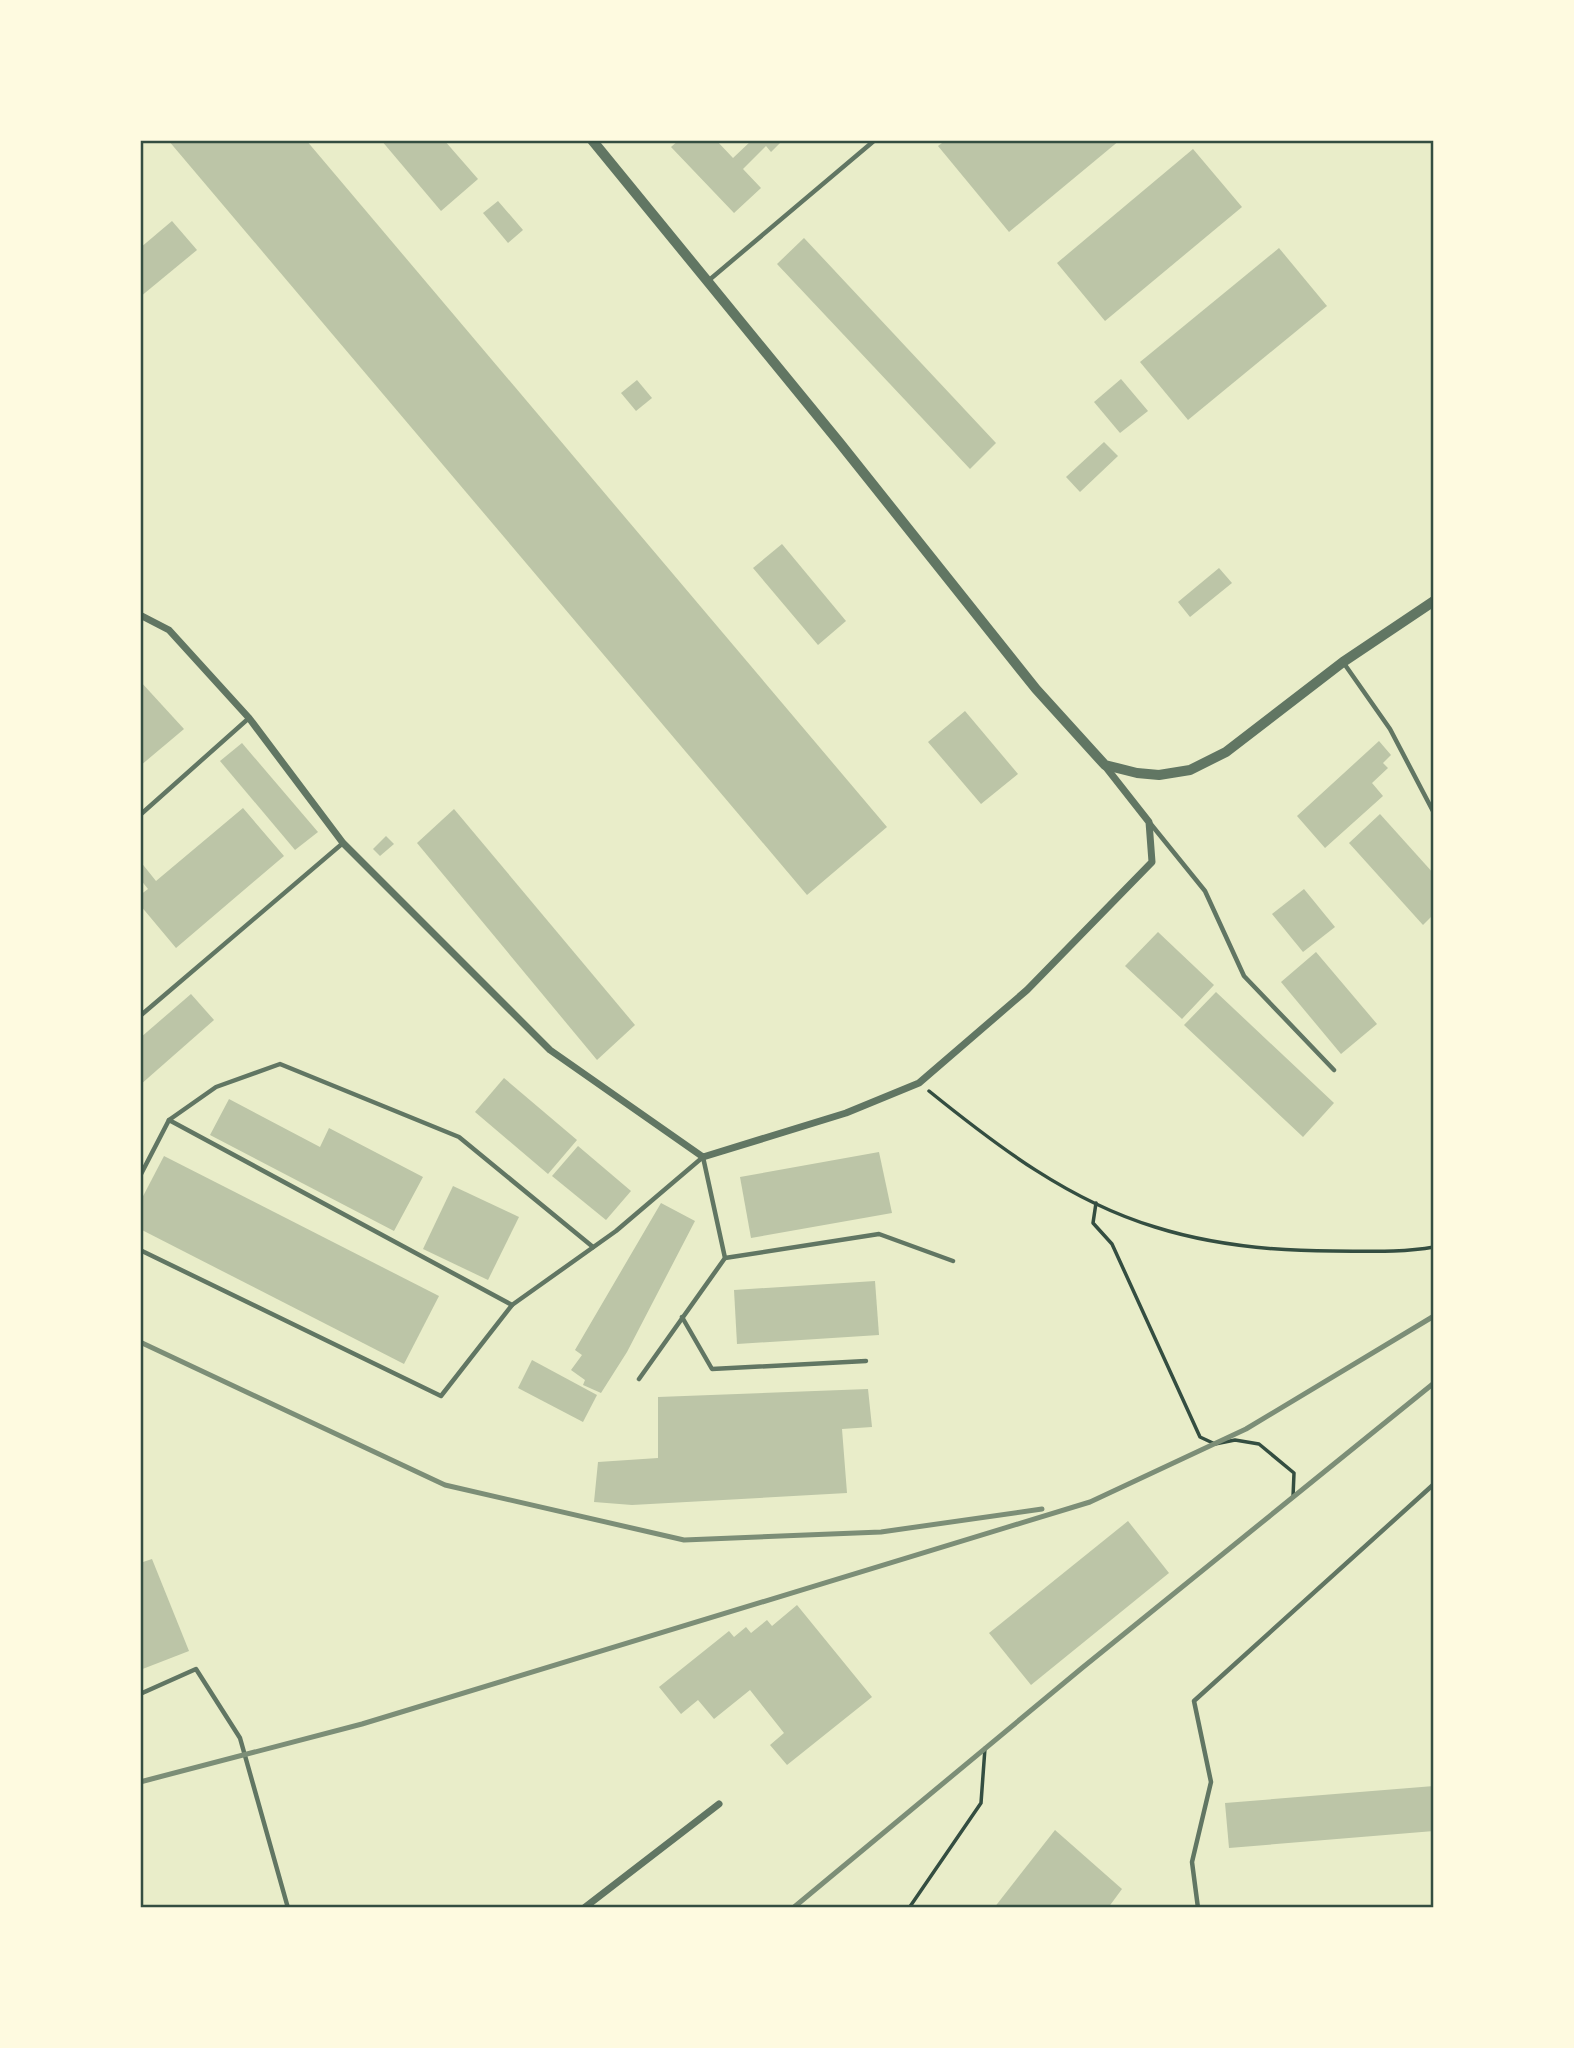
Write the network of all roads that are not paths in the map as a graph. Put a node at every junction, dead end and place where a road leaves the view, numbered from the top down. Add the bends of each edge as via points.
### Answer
1 (592, 140) edge
2 (875, 140) edge
3 (708, 282) junction
4 (1434, 601) edge
5 (140, 615) edge
6 (1343, 662) junction
7 (249, 718) junction
8 (1105, 765) junction
9 (1434, 813) edge
10 (140, 815) edge
11 (1149, 822) junction
12 (343, 843) junction
13 (140, 1016) edge
14 (1334, 1070) dead end
15 (169, 1120) junction
16 (703, 1157) junction
17 (140, 1176) edge
18 (593, 1247) junction
19 (140, 1250) edge
20 (725, 1258) junction
21 (953, 1261) dead end
22 (512, 1305) junction
23 (682, 1317) junction
24 (866, 1361) dead end
25 (639, 1379) dead end
26 (1434, 1484) edge
27 (140, 1694) edge
28 (719, 1804) dead end
29 (288, 1908) edge
30 (584, 1908) edge
31 (1198, 1908) edge

1 - 3 street
2 - 3 lane
3 - 8 street via 1036,689
4 - 6 street
5 - 7 street via 169,630
6 - 8 street via 1226,752 1190,770 1159,775
6 - 9 lane via 1390,729
7 - 10 lane
7 - 12 street
8 - 11 street
11 - 14 lane via 1205,891 1244,976
11 - 16 street via 1152,862 1027,990 919,1083 846,1113
12 - 13 lane
12 - 16 street via 550,1049
15 - 17 lane
15 - 18 lane via 216,1087 280,1064 459,1137
15 - 22 lane
16 - 18 lane
16 - 20 lane
18 - 22 lane
19 - 22 lane via 441,1396
20 - 21 lane via 879,1234
20 - 23 lane
23 - 24 lane via 712,1369
23 - 25 lane
26 - 31 lane via 1194,1701 1211,1782 1192,1862
27 - 29 lane via 195,1669 240,1738
28 - 30 street

